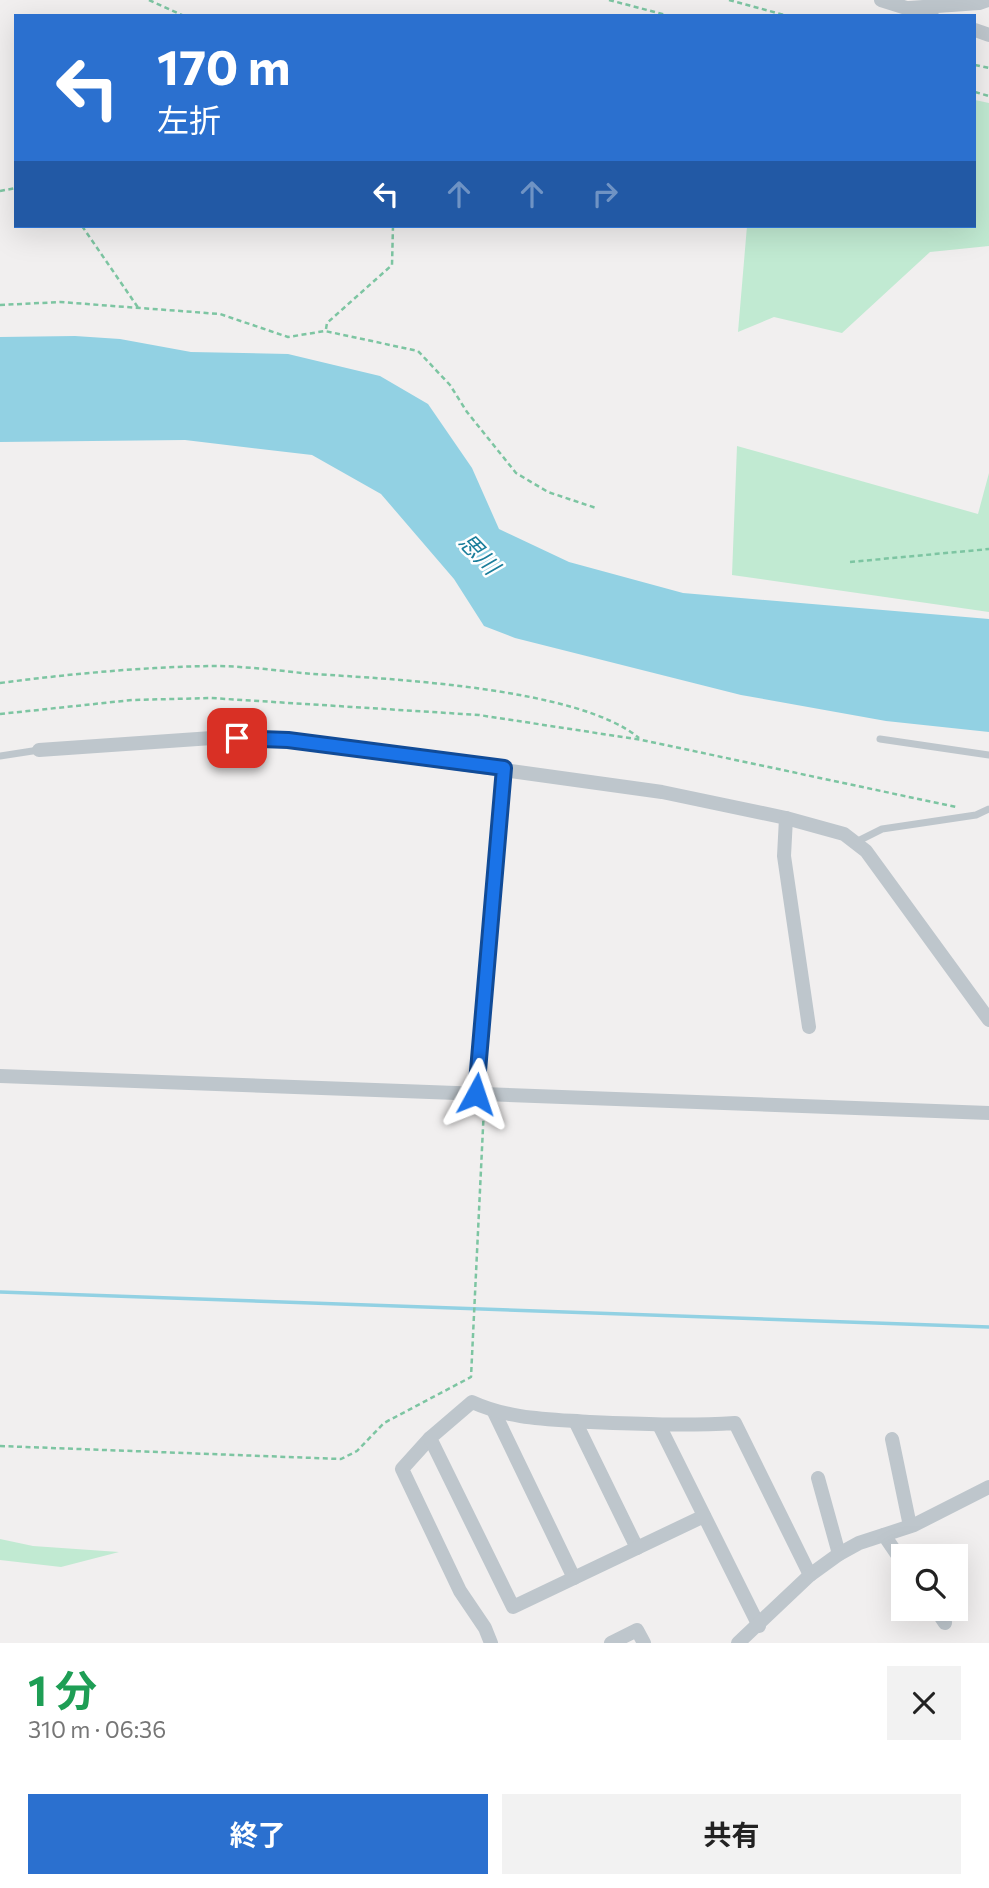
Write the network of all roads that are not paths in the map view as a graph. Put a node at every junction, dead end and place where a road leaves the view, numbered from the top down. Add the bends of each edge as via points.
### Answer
1 (880, 0) edge
2 (988, 0) edge
3 (909, 8) junction
4 (926, 14) edge
5 (880, 739) dead end
6 (39, 750) joint
7 (989, 755) edge
8 (0, 756) edge
9 (504, 768) junction
10 (989, 809) edge
11 (980, 812) junction
12 (989, 814) edge
13 (786, 818) junction
14 (858, 841) junction
15 (989, 1020) edge
16 (809, 1027) dead end
17 (0, 1076) edge
18 (480, 1094) junction
19 (989, 1113) edge
20 (494, 1412) junction
21 (575, 1421) junction
22 (659, 1425) junction
23 (430, 1438) junction
24 (892, 1439) dead end
25 (818, 1478) dead end
26 (989, 1487) edge
27 (704, 1517) junction
28 (910, 1526) junction
29 (884, 1535) junction
30 (891, 1545) edge
31 (638, 1548) junction
32 (839, 1554) junction
33 (810, 1574) junction
34 (574, 1578) junction
35 (759, 1626) junction
36 (491, 1643) edge
37 (611, 1643) edge
38 (644, 1643) edge
39 (738, 1643) edge

1 - 3 street
2 - 3 street
3 - 4 street
5 - 7 lane
6 - 8 lane
6 - 9 street via 212,738 288,740
9 - 13 street via 662,792
9 - 18 street
10 - 11 lane
11 - 12 lane
11 - 14 lane via 876,831
13 - 14 street
13 - 16 street via 784,856
14 - 15 street
17 - 18 street
18 - 19 street
20 - 21 street
20 - 23 street via 472,1402
20 - 34 street
21 - 22 street
21 - 31 street
22 - 27 street
22 - 33 street via 735,1423
23 - 34 street via 513,1607
23 - 36 street via 402,1469 460,1591
24 - 28 street
25 - 32 street
26 - 28 street
27 - 31 street
27 - 35 street
28 - 29 street
29 - 30 street
29 - 32 street
31 - 34 street
32 - 33 street
33 - 35 street
35 - 39 street
37 - 38 street via 637,1630

